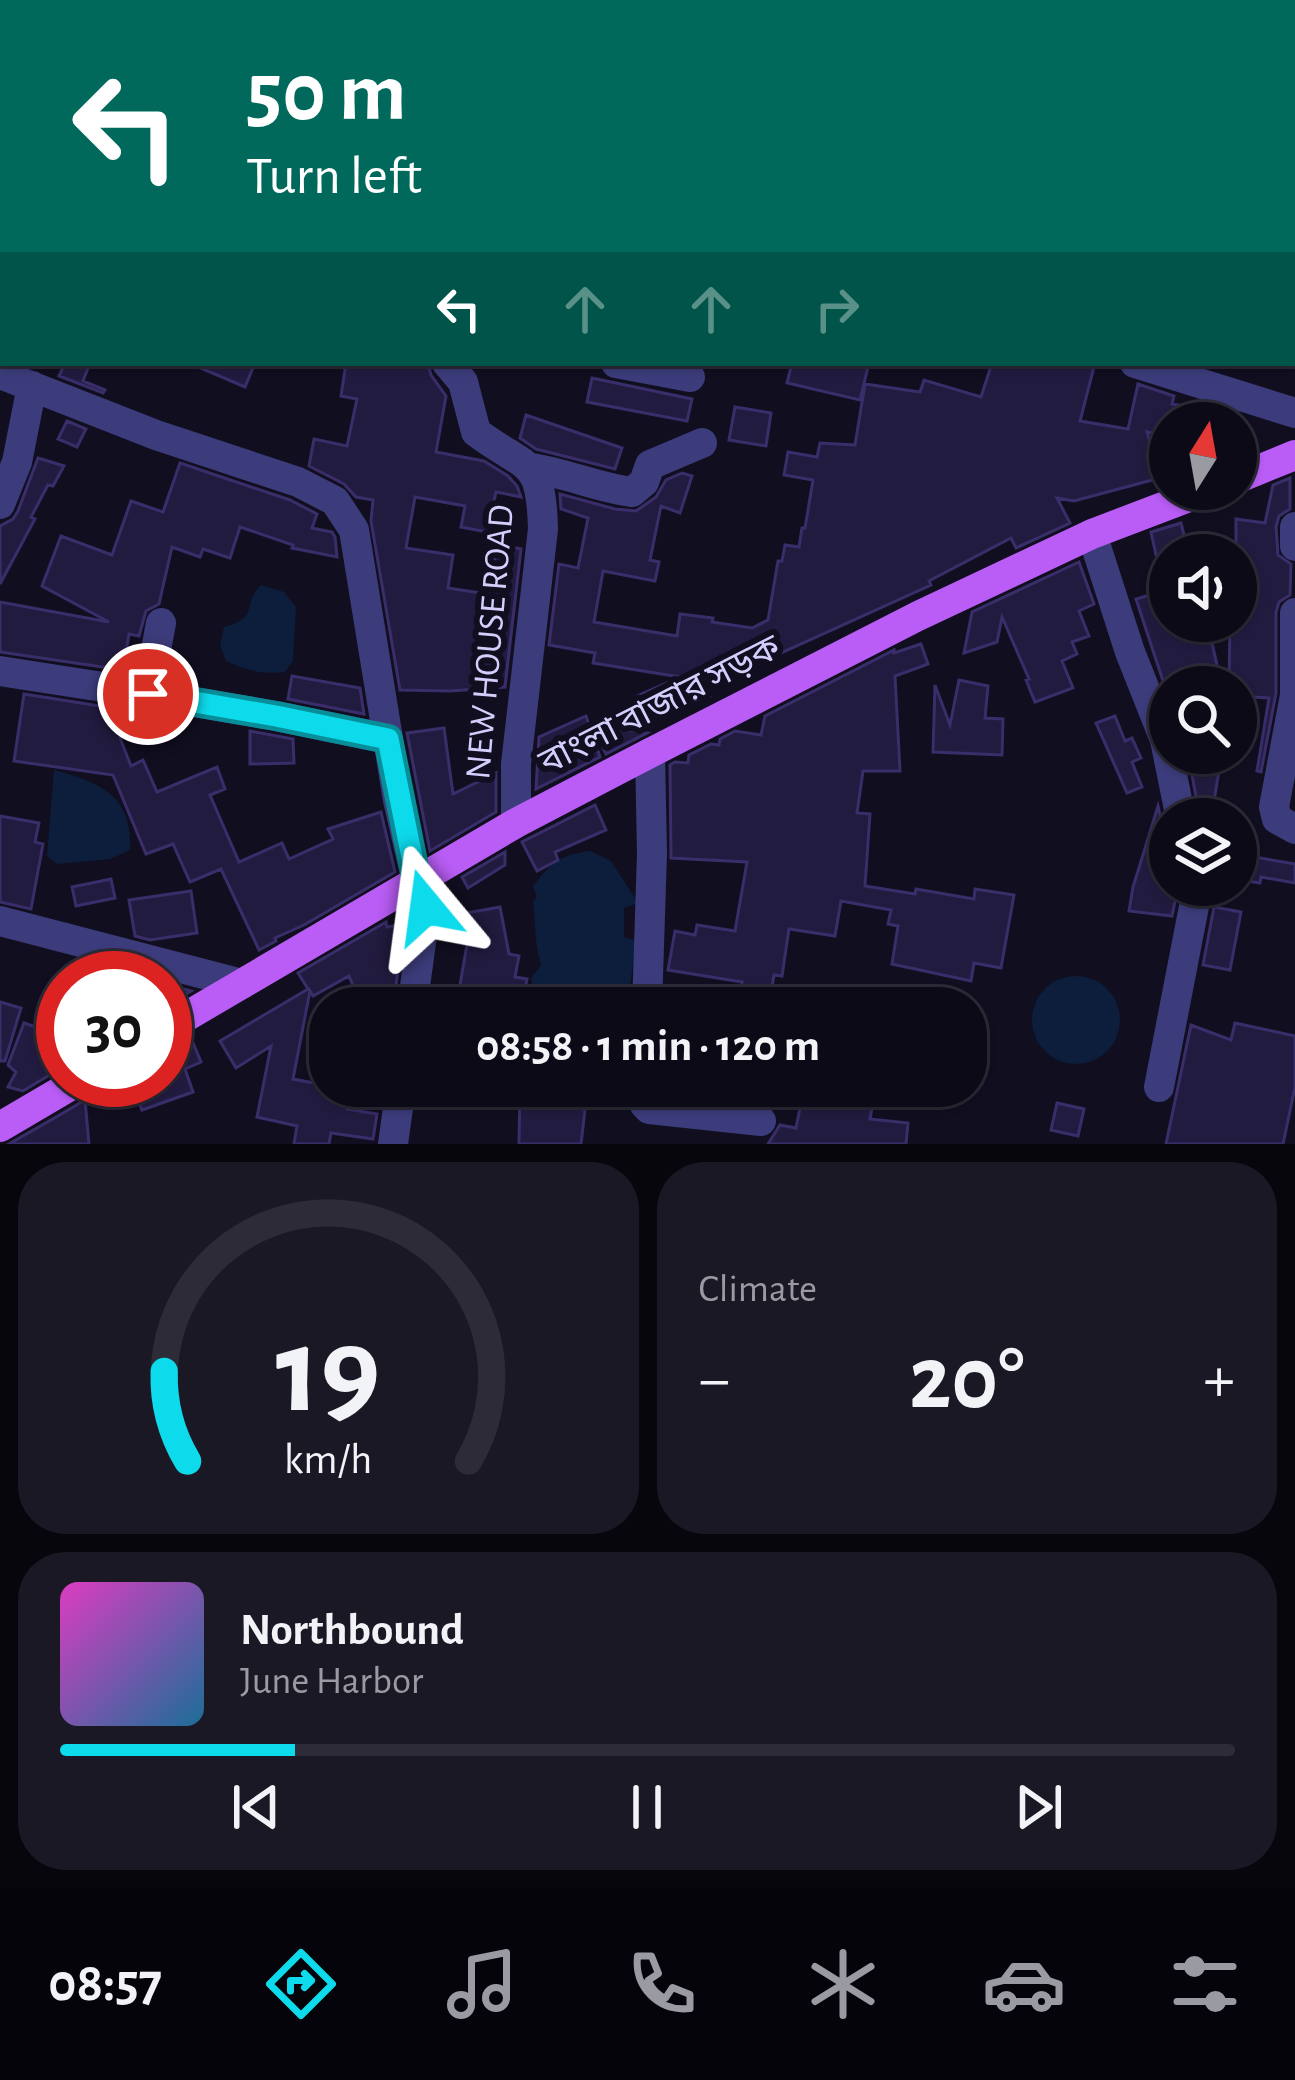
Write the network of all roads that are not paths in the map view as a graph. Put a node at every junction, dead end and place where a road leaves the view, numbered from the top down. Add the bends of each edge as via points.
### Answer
1 (450, 366) edge
2 (633, 366) edge
3 (1145, 366) edge
4 (0, 374) edge
5 (690, 376) dead end
6 (32, 386) junction
7 (1295, 413) edge
8 (702, 442) dead end
9 (1295, 455) edge
10 (532, 468) junction
11 (1257, 470) edge
12 (0, 504) edge
13 (1155, 510) edge
14 (1295, 527) edge
15 (1092, 534) junction
16 (1295, 546) edge
17 (1295, 613) edge
18 (161, 622) dead end
19 (0, 671) edge
20 (148, 694) junction
21 (388, 739) junction
22 (650, 753) junction
23 (1177, 798) edge
24 (516, 823) junction
25 (1295, 829) edge
26 (417, 882) junction
27 (1194, 906) edge
28 (0, 921) edge
29 (242, 983) junction
30 (415, 987) edge
31 (648, 987) edge
32 (192, 1013) edge
33 (1159, 1087) dead end
34 (41, 1107) edge
35 (398, 1107) edge
36 (647, 1107) edge
37 (761, 1121) dead end
38 (8, 1130) edge
39 (393, 1144) edge

1 - 10 street, NEW HOUSE ROAD via 463,382 476,432
2 - 5 street
3 - 7 street
4 - 6 street
6 - 12 street
6 - 21 street via 335,502 354,530
8 - 10 street via 650,465 632,492
9 - 11 main road
10 - 24 street, NEW HOUSE ROAD via 543,530
13 - 15 main road, বাংলা বাজার সড়ক
14 - 16 street
15 - 22 main road, বাংলা বাজার সড়ক
15 - 23 street via 1166,740
17 - 25 street via 1295,694 1274,807 1277,819
18 - 20 street
19 - 20 street
20 - 21 street
21 - 26 street
22 - 24 main road, বাংলা বাজার সড়ক
22 - 31 street
24 - 26 main road, বাংলা বাজার সড়ক
26 - 29 main road, বাংলা বাজার সড়ক
26 - 30 street via 426,907
27 - 33 street
28 - 29 street
29 - 32 main road, বাংলা বাজার সড়ক
34 - 38 main road
35 - 39 street
36 - 37 street

